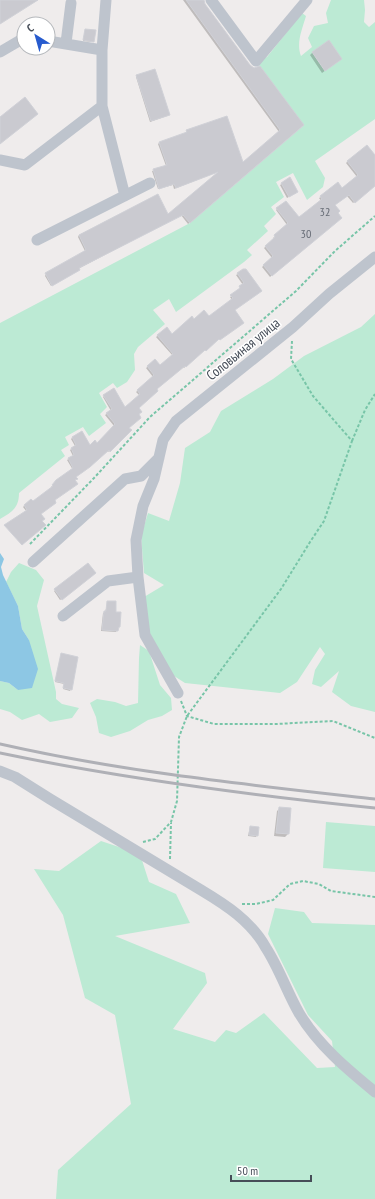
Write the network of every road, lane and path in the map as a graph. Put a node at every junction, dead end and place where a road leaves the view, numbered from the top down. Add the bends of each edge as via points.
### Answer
1 (106, 0) edge
2 (211, 0) edge
3 (307, 0) edge
4 (71, 3) dead end
5 (56, 42) edge
6 (16, 43) edge
7 (66, 44) junction
8 (102, 50) junction
9 (0, 52) edge
10 (102, 106) junction
11 (0, 160) edge
12 (150, 184) dead end
13 (125, 196) junction
14 (375, 216) edge
15 (37, 240) dead end
16 (375, 257) edge
17 (293, 327) junction
18 (375, 394) edge
19 (352, 441) junction
20 (160, 457) junction
21 (30, 544) dead end
22 (33, 562) dead end
23 (138, 577) junction
24 (63, 616) dead end
25 (178, 693) joint
26 (187, 716) junction
27 (375, 738) edge
28 (0, 770) edge
29 (171, 822) junction
30 (128, 847) junction
31 (170, 871) junction
32 (375, 898) edge
33 (223, 903) junction
34 (375, 1092) edge

1 - 8 street
2 - 3 street via 256,61
4 - 7 street
5 - 7 street
6 - 9 street
7 - 8 street
8 - 10 street
10 - 11 street via 25,165
10 - 13 street
12 - 13 street
13 - 15 street
14 - 21 path via 335,251 296,291 150,417
16 - 17 street, Соловьиная улица
17 - 19 path via 290,359 313,396
17 - 20 street, Соловьиная улица via 176,421 163,440
18 - 19 path
19 - 26 path via 324,521 281,589
20 - 22 street via 141,476 125,480
20 - 23 street, Соловьиная улица via 143,506 136,540
23 - 24 street via 108,581
23 - 25 street, Соловьиная улица via 145,634
25 - 26 path
26 - 27 path via 214,724 333,721
26 - 29 path via 179,737 177,801
28 - 30 street
29 - 30 path via 155,839
29 - 31 path
30 - 31 street
31 - 33 street
32 - 33 path via 331,892 318,884 303,881 290,884 273,900 256,904
33 - 34 street via 242,918 263,943 299,1014 320,1042

